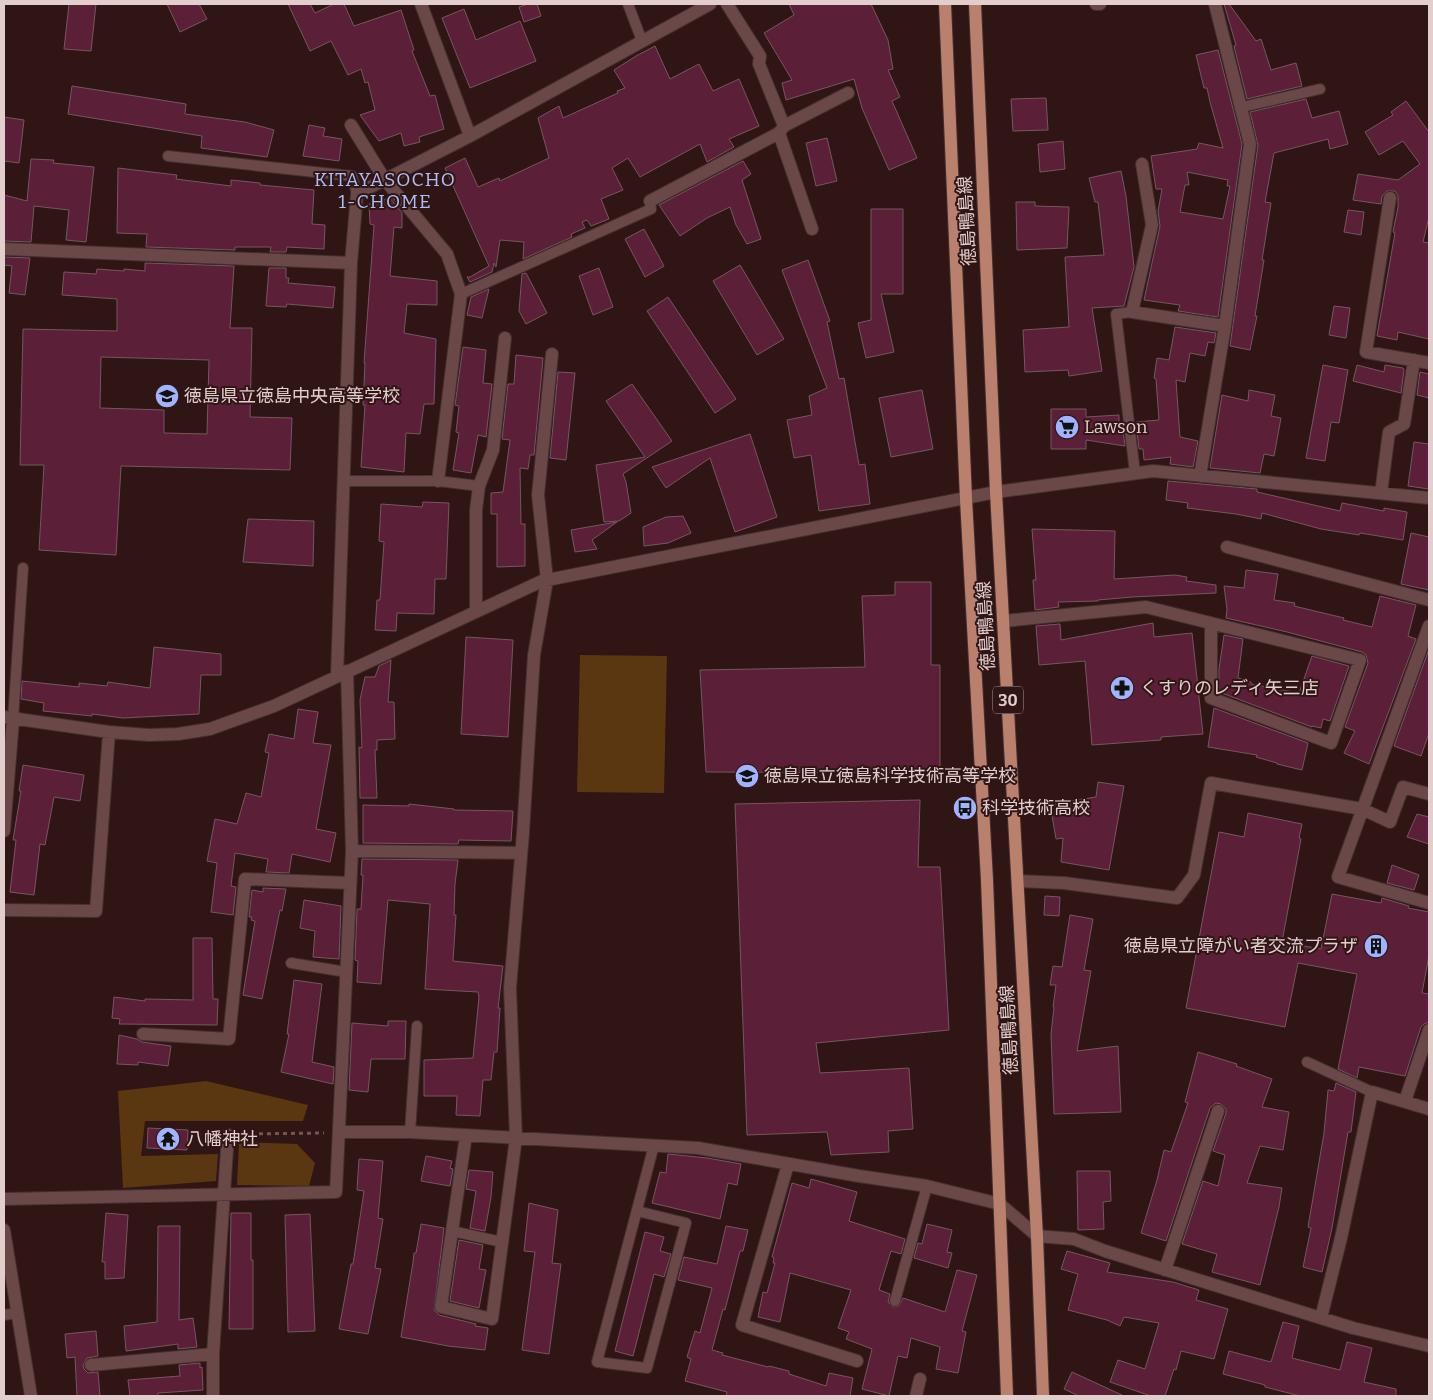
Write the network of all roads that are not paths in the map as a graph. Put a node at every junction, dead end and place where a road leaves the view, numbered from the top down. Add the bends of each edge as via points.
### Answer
1 (421, 4) edge
2 (628, 4) edge
3 (710, 4) edge
4 (727, 4) edge
5 (945, 4) edge
6 (977, 4) edge
7 (1096, 4) edge
8 (1100, 4) edge
9 (1215, 4) edge
10 (642, 42) junction
11 (1320, 89) dead end
12 (848, 93) dead end
13 (1242, 107) junction
14 (351, 125) dead end
15 (781, 129) junction
16 (470, 136) junction
17 (168, 156) dead end
18 (1142, 164) dead end
19 (385, 180) junction
20 (357, 194) junction
21 (1390, 198) dead end
22 (650, 201) joint
23 (812, 229) dead end
24 (6, 249) dead end
25 (351, 263) junction
26 (460, 294) junction
27 (1132, 312) junction
28 (1225, 326) junction
29 (505, 338) dead end
30 (552, 354) dead end
31 (1414, 360) junction
32 (1429, 362) edge
33 (1134, 473) junction
34 (1200, 476) junction
35 (344, 481) junction
36 (438, 481) junction
37 (479, 486) junction
38 (996, 492) junction
39 (1381, 493) junction
40 (1429, 498) edge
41 (966, 499) junction
42 (1227, 547) dead end
43 (24, 568) dead end
44 (547, 580) junction
45 (1429, 600) edge
46 (476, 612) junction
47 (1004, 621) junction
48 (1211, 623) junction
49 (1429, 626) edge
50 (342, 674) junction
51 (8, 718) edge
52 (108, 732) junction
53 (1429, 794) edge
54 (1362, 809) junction
55 (4, 831) edge
56 (352, 851) junction
57 (521, 853) junction
58 (1018, 881) junction
59 (350, 883) junction
60 (1429, 903) edge
61 (4, 910) edge
62 (292, 963) dead end
63 (346, 972) junction
64 (418, 1026) dead end
65 (1429, 1030) edge
66 (143, 1034) dead end
67 (1307, 1062) dead end
68 (1372, 1092) junction
69 (1405, 1101) junction
70 (1429, 1109) edge
71 (1218, 1111) dead end
72 (339, 1132) junction
73 (410, 1132) junction
74 (228, 1134) road end
75 (466, 1135) junction
76 (516, 1138) junction
77 (654, 1145) junction
78 (788, 1164) junction
79 (927, 1186) junction
80 (225, 1194) junction
81 (4, 1199) edge
82 (1000, 1204) junction
83 (637, 1211) junction
84 (4, 1230) edge
85 (452, 1231) junction
86 (1037, 1236) junction
87 (502, 1242) junction
88 (1165, 1270) junction
89 (895, 1301) dead end
90 (18, 1313) junction
91 (4, 1315) edge
92 (1321, 1318) junction
93 (1429, 1346) edge
94 (214, 1354) junction
95 (857, 1361) dead end
96 (92, 1366) dead end
97 (920, 1379) dead end
98 (31, 1396) edge
99 (213, 1396) edge
100 (916, 1396) edge
101 (1007, 1396) edge
102 (1043, 1396) edge

1 - 16 street
2 - 10 lane
3 - 10 street
4 - 15 street via 760,56 759,64
5 - 41 main road, 徳島鴨島線 / 30
6 - 38 main road, 徳島鴨島線 / 30
7 - 8 street
9 - 13 street
10 - 16 street
11 - 13 lane
12 - 15 street
13 - 28 street via 1250,144
14 - 19 street
15 - 22 street
15 - 23 street
16 - 19 street
17 - 20 lane via 352,176
18 - 27 street via 1152,225
19 - 20 street
19 - 26 street via 447,254
20 - 25 street
21 - 31 street via 1366,352
22 - 26 lane via 651,209
24 - 25 street
25 - 35 street
26 - 36 street
27 - 28 street
27 - 33 lane via 1116,314
28 - 34 street
29 - 37 street via 493,450
30 - 44 street via 538,495
31 - 32 street
31 - 39 street via 1404,424 1388,432
33 - 34 street via 1153,471
33 - 38 street
34 - 39 street
35 - 36 lane
35 - 50 street
36 - 37 lane
37 - 46 street
38 - 41 street
38 - 47 main road, 徳島鴨島線 / 30
39 - 40 street
41 - 44 street
41 - 82 main road, 徳島鴨島線 / 30 via 987,880
42 - 45 street
43 - 51 lane
44 - 46 street
44 - 57 street via 534,655
46 - 50 street
47 - 48 street via 1146,607
47 - 58 main road, 徳島鴨島線 / 30
48 - 48 street via 1360,660 1331,743 1211,698
49 - 54 street
50 - 52 street via 274,706 210,729 148,735
50 - 56 street
51 - 52 street
51 - 55 street
52 - 61 street via 96,912
53 - 54 street via 1403,787 1390,822
54 - 58 street via 1211,783 1194,876 1177,898 1064,883
54 - 60 street via 1338,877
56 - 57 street
56 - 59 street
57 - 76 street via 510,988
58 - 86 main road, 徳島鴨島線 / 30
59 - 63 street
59 - 66 street via 244,879 229,1039
62 - 63 lane
63 - 72 street
64 - 73 lane
65 - 69 street
67 - 68 lane
68 - 69 street
68 - 92 street via 1342,1238
69 - 70 street
71 - 88 street
72 - 73 street
72 - 80 street via 336,1192
73 - 75 street
74 - 80 street
75 - 76 street
75 - 85 street
76 - 77 street
76 - 87 street
77 - 78 street via 698,1148
77 - 83 lane
78 - 79 street
78 - 95 street via 742,1325
79 - 82 street
79 - 89 lane
80 - 81 street
80 - 94 street
82 - 86 street
82 - 101 main road, 徳島鴨島線 / 30
83 - 83 lane via 597,1362 647,1368 686,1224
84 - 90 street
85 - 87 lane
85 - 87 street via 441,1307 492,1319
86 - 88 street via 1074,1239
86 - 102 main road, 徳島鴨島線 / 30
88 - 92 street
90 - 91 lane
90 - 98 street
92 - 93 street
94 - 96 street
94 - 99 street
97 - 100 street

